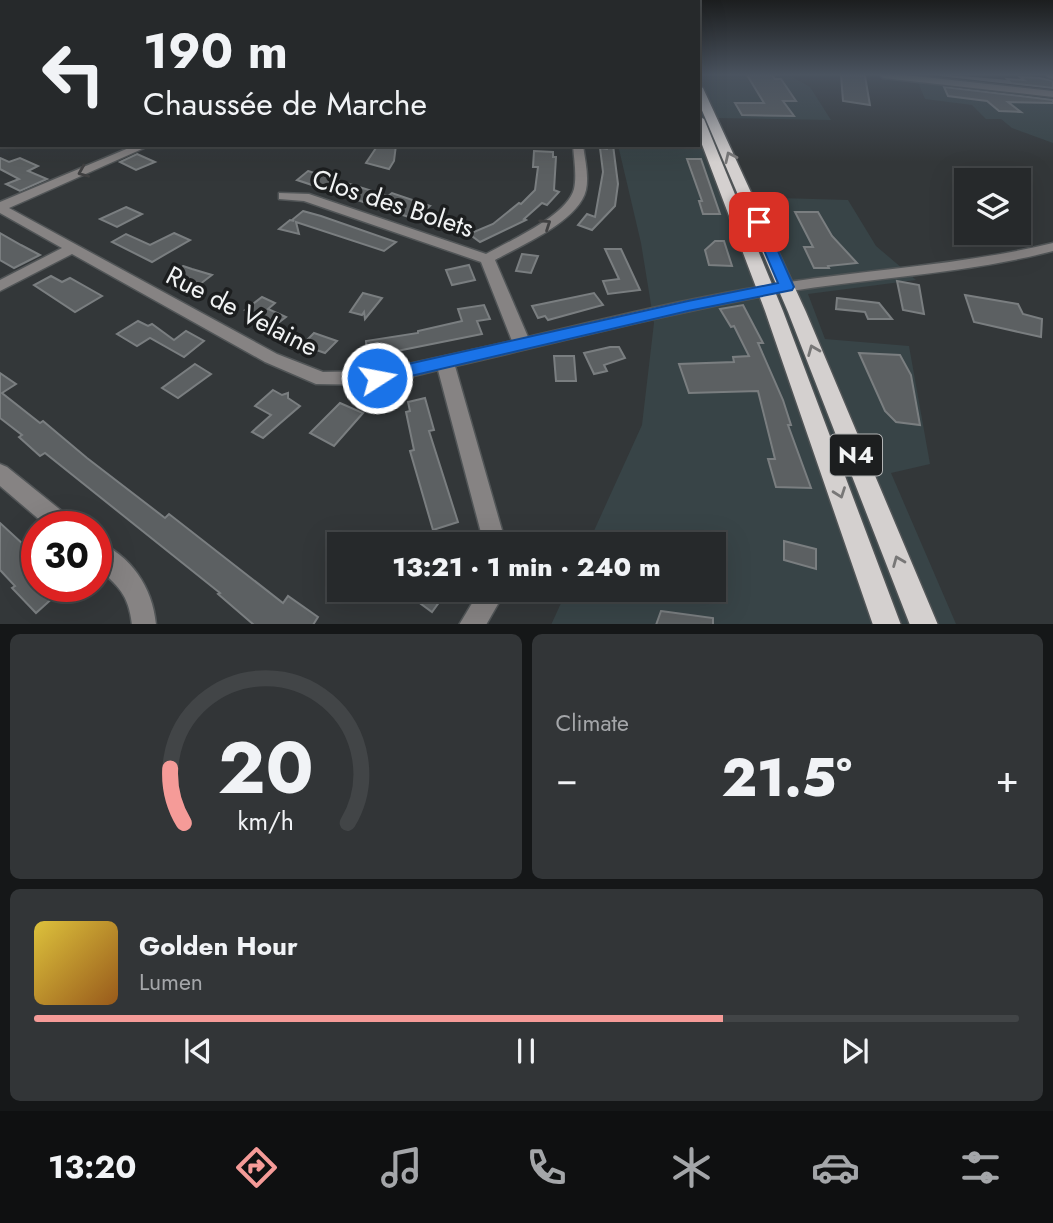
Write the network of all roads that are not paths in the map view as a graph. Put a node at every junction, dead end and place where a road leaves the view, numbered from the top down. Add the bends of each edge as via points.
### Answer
1 (704, 104) edge
2 (700, 123) edge
3 (140, 147) edge
4 (578, 147) edge
5 (283, 196) dead end
6 (0, 207) edge
7 (1053, 247) edge
8 (73, 248) junction
9 (487, 259) junction
10 (0, 286) edge
11 (776, 289) junction
12 (523, 346) junction
13 (445, 363) junction
14 (0, 473) edge
15 (46, 511) edge
16 (492, 532) edge
17 (112, 565) edge
18 (486, 602) edge
19 (144, 624) edge
20 (472, 624) edge
21 (887, 624) edge
22 (924, 624) edge

11 -> 1 main road, N4
2 - 11 main road, N4
3 -> 6 street
9 -> 4 street via 566,210 578,197
5 - 9 street, Clos des Bolets via 304,197
6 - 8 street, Rue de Velaine
7 - 11 street, Rue de Velaine via 1010,258
8 - 10 street
8 - 13 street, Rue de Velaine via 271,358 322,379 377,378
9 - 12 street
11 - 12 street, Rue de Velaine
11 -> 21 main road, N4
22 -> 11 main road, N4
12 - 13 street, Rue de Velaine
13 - 16 street
14 - 15 street
17 - 19 street via 137,590
18 - 20 street

